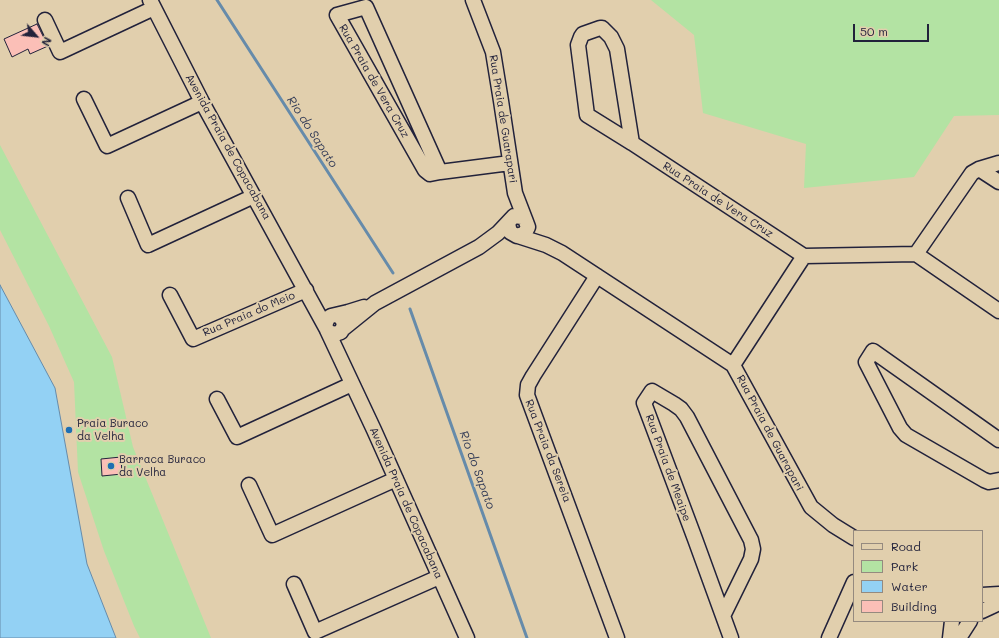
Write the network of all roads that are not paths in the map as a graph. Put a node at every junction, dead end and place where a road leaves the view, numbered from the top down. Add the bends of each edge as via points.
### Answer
1 (473, 0) edge
2 (152, 4) edge
3 (45, 20) dead end
4 (84, 99) dead end
5 (202, 102) junction
6 (632, 143) junction
7 (510, 163) junction
8 (999, 163) edge
9 (979, 169) junction
10 (440, 172) junction
11 (999, 182) edge
12 (515, 193) junction
13 (254, 196) junction
14 (128, 198) dead end
15 (526, 220) junction
16 (508, 222) junction
17 (518, 236) junction
18 (479, 247) junction
19 (562, 253) junction
20 (916, 254) junction
21 (804, 256) junction
22 (597, 276) junction
23 (307, 291) junction
24 (170, 295) dead end
25 (376, 304) junction
26 (999, 311) edge
27 (335, 315) junction
28 (327, 329) junction
29 (343, 329) junction
30 (733, 364) junction
31 (345, 368) junction
32 (352, 384) junction
33 (217, 399) dead end
34 (999, 440) edge
35 (396, 479) junction
36 (999, 480) edge
37 (249, 485) dead end
38 (853, 537) edge
39 (439, 577) junction
40 (294, 584) dead end
41 (853, 584) edge
42 (999, 594) edge
43 (983, 595) edge
44 (999, 603) edge
45 (983, 611) edge
46 (723, 616) junction
47 (952, 622) edge
48 (969, 622) edge
49 (467, 638) edge
50 (617, 638) edge
51 (731, 638) edge
52 (829, 638) edge
53 (950, 638) edge
54 (959, 638) edge

1 - 7 street, Rua Praia de Guarapari via 493,52
2 - 3 street via 60,52
2 - 5 street, Avenida Praia de Copacabana
4 - 5 street via 107,146
5 - 13 street, Avenida Praia de Copacabana
6 - 6 street, Rua Praia de Vera Cruz via 616,49 602,28 583,34 578,45 587,115
6 - 21 street, Rua Praia de Vera Cruz
7 - 10 street, Rua Praia de Vera Cruz
7 - 12 street, Rua Praia de Guarapari
8 - 9 street
9 - 11 street
9 - 20 street via 967,179
10 - 10 street, Rua Praia de Vera Cruz via 366,7 337,16 425,170 430,174
12 - 15 street, Rua Praia de Guarapari
12 - 16 street, Rua Praia de Guarapari
13 - 14 street via 148,245
13 - 23 street, Avenida Praia de Copacabana
15 - 16 street via 514,216
15 - 17 street via 527,230
15 - 19 street, Rua Praia de Guarapari
16 - 17 street via 510,232
16 - 18 street
17 - 18 street via 501,238
17 - 19 street, Rua Praia de Guarapari
18 - 25 street
19 - 22 street, Rua Praia de Guarapari
20 - 21 street
20 - 26 street
21 - 30 street
22 - 30 street, Rua Praia de Guarapari
22 - 50 street, Rua Praia da Sereia via 533,376 528,385 527,395
23 - 24 street, Rua Praia do Meio via 192,339
23 - 27 street, Avenida Praia de Copacabana
23 - 28 street, Avenida Praia de Copacabana
25 - 27 street
25 - 29 street
27 - 28 street via 328,318 325,325
27 - 29 street via 344,321
28 - 29 street via 332,334
28 - 31 street, Avenida Praia de Copacabana
29 - 31 street, Avenida Praia de Copacabana
30 - 38 street, Rua Praia de Guarapari via 811,507
31 - 32 street, Avenida Praia de Copacabana
32 - 33 street via 237,437
32 - 35 street, Avenida Praia de Copacabana
34 - 36 street via 873,351 866,362 906,435 984,480
35 - 37 street via 272,535
35 - 39 street, Avenida Praia de Copacabana
39 - 40 street via 315,632
39 - 49 street, Avenida Praia de Copacabana
41 - 52 street
42 - 43 street
44 - 45 street
46 - 46 street, Rua Praia de Meaipe via 751,559 753,549 688,417 674,404 652,391 644,403
46 - 51 street, Rua Praia de Meaipe
47 - 53 street
48 - 54 street

